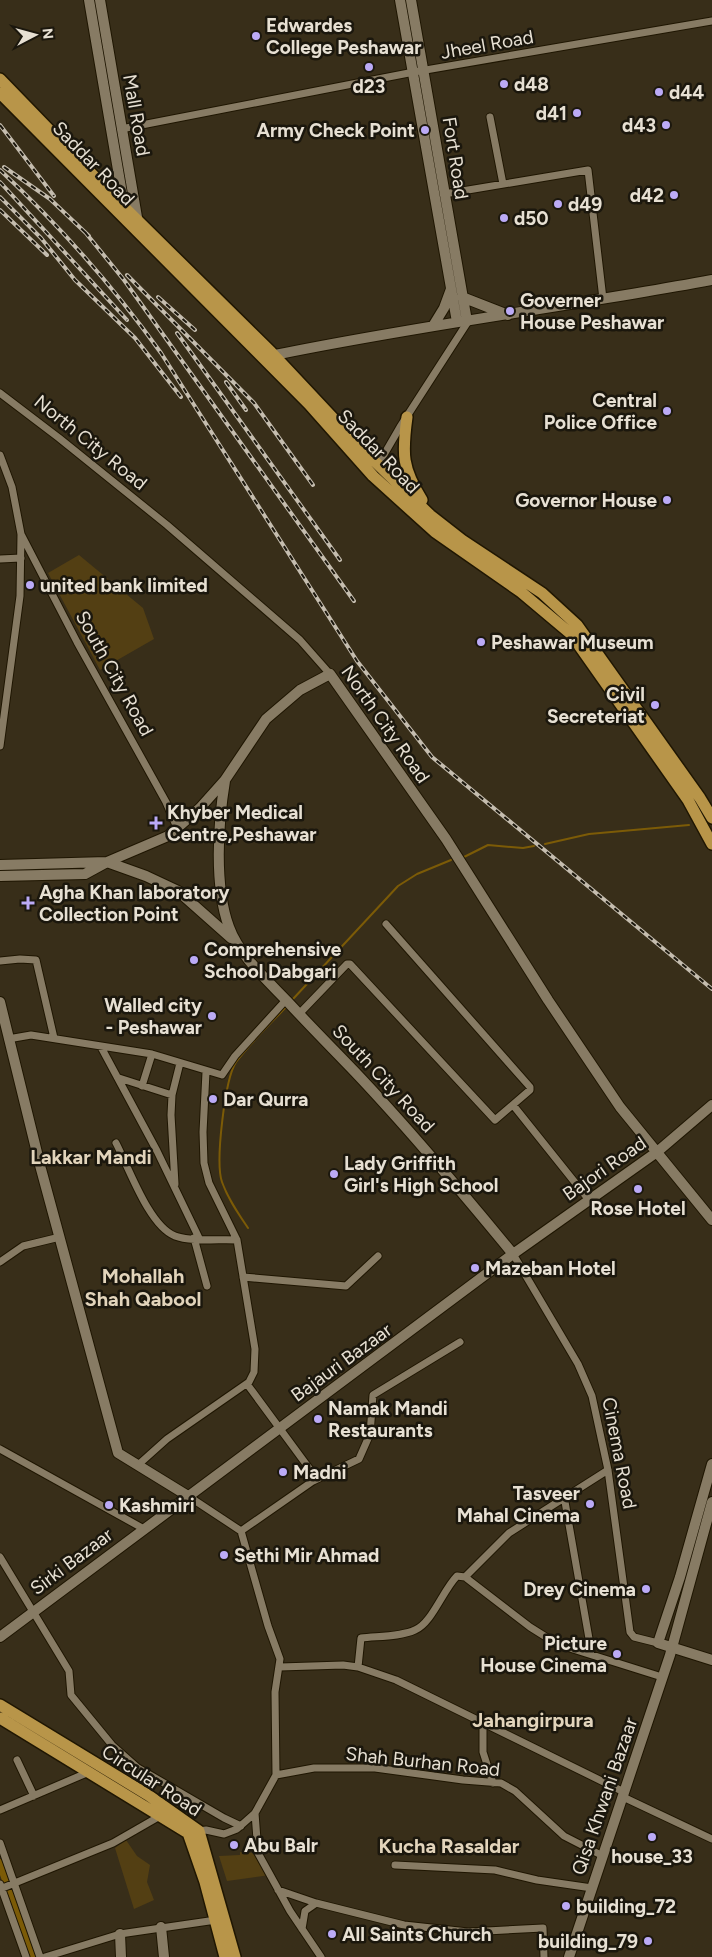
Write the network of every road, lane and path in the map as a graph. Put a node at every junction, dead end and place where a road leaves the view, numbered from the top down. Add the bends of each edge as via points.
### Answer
1 (89, 0) edge
2 (100, 0) edge
3 (400, 0) edge
4 (411, 0) edge
5 (712, 22) edge
6 (425, 71) junction
7 (414, 72) junction
8 (0, 79) edge
9 (0, 92) edge
10 (490, 117) dead end
11 (121, 129) junction
12 (503, 184) junction
13 (444, 194) junction
14 (125, 208) junction
15 (133, 222) junction
16 (712, 280) edge
17 (451, 288) junction
18 (462, 297) junction
19 (603, 299) junction
20 (509, 315) junction
21 (464, 321) junction
22 (433, 326) junction
23 (275, 356) junction
24 (0, 393) edge
25 (407, 417) junction
26 (0, 455) edge
27 (378, 465) junction
28 (430, 515) junction
29 (22, 534) junction
30 (21, 558) junction
31 (0, 559) edge
32 (330, 674) junction
33 (0, 746) edge
34 (225, 780) junction
35 (712, 818) edge
36 (178, 830) junction
37 (712, 844) edge
38 (107, 862) junction
39 (0, 865) edge
40 (0, 876) edge
41 (386, 924) dead end
42 (236, 942) junction
43 (0, 961) edge
44 (286, 1000) junction
45 (0, 1003) edge
46 (299, 1014) junction
47 (54, 1038) junction
48 (8, 1039) junction
49 (101, 1047) junction
50 (152, 1054) junction
51 (180, 1063) junction
52 (206, 1072) junction
53 (119, 1078) junction
54 (142, 1086) junction
55 (172, 1095) junction
56 (513, 1105) junction
57 (712, 1105) edge
58 (116, 1143) dead end
59 (657, 1152) junction
60 (175, 1187) junction
61 (589, 1200) junction
62 (712, 1220) edge
63 (60, 1237) junction
64 (196, 1238) junction
65 (237, 1240) junction
66 (513, 1254) junction
67 (378, 1256) dead end
68 (0, 1262) edge
69 (243, 1277) junction
70 (207, 1286) dead end
71 (460, 1342) dead end
72 (247, 1384) junction
73 (281, 1428) junction
74 (0, 1449) edge
75 (712, 1464) edge
76 (138, 1465) junction
77 (608, 1470) junction
78 (317, 1479) junction
79 (710, 1480) edge
80 (188, 1496) junction
81 (564, 1496) junction
82 (712, 1502) edge
83 (144, 1529) junction
84 (242, 1532) junction
85 (0, 1557) edge
86 (465, 1577) junction
87 (34, 1611) junction
88 (0, 1636) edge
89 (658, 1643) junction
90 (673, 1646) junction
91 (590, 1654) junction
92 (712, 1660) edge
93 (280, 1667) junction
94 (358, 1667) junction
95 (662, 1677) junction
96 (0, 1705) edge
97 (0, 1718) edge
98 (483, 1721) junction
99 (17, 1760) dead end
100 (89, 1772) junction
101 (276, 1775) junction
102 (493, 1782) junction
103 (623, 1795) junction
104 (34, 1796) junction
105 (0, 1810) edge
106 (254, 1813) junction
107 (160, 1816) junction
108 (241, 1826) junction
109 (193, 1832) junction
110 (712, 1839) edge
111 (0, 1843) edge
112 (603, 1856) junction
113 (395, 1865) dead end
114 (14, 1883) junction
115 (0, 1887) edge
116 (592, 1888) junction
117 (278, 1890) junction
118 (316, 1904) junction
119 (216, 1920) junction
120 (161, 1927) junction
121 (302, 1929) junction
122 (120, 1934) junction
123 (26, 1957) edge
124 (40, 1957) edge
125 (45, 1957) edge
126 (121, 1957) edge
127 (164, 1957) edge
128 (224, 1957) edge
129 (235, 1957) edge
130 (321, 1957) edge
131 (544, 1957) edge
132 (569, 1957) edge

1 - 14 street, Mall Road
2 - 11 street, Mall Road
3 - 7 street, Fort Road
4 - 6 street, Fort Road
5 - 6 street, Jheel Road
6 - 7 street, Jheel Road
6 - 13 street, Fort Road
7 - 11 street, Jheel Road
7 - 17 street, Fort Road
8 - 14 main road, Saddar Road
9 - 15 main road, Saddar Road
10 - 12 street
11 - 15 street, Mall Road
12 - 13 street
12 - 19 street via 588,170
13 - 18 street, Fort Road
14 - 15 main road, Saddar Road
15 - 23 main road, Saddar Road
15 - 37 main road, Saddar Road via 141,236 309,404 373,476 435,532 521,592 571,634 688,800
16 - 19 street
17 - 21 street, Fort Road
17 - 22 street
18 - 20 street
18 - 21 street, Fort Road
19 - 20 street
20 - 21 street
21 - 22 street
21 - 25 street
22 - 23 street
23 - 27 main road, Saddar Road
24 - 32 street, North City Road via 167,526 300,640
25 - 27 street
25 - 28 main road via 404,465
26 - 29 street via 12,487
27 - 28 main road, Saddar Road
28 - 35 main road, Saddar Road via 542,593 577,625
29 - 30 street
29 - 36 street, South City Road
30 - 31 street
30 - 33 street via 20,596
32 - 34 street via 300,690 266,718
32 - 59 street, North City Road via 446,839 543,993 620,1107
34 - 36 street
34 - 42 street, South City Road via 219,817 219,854 223,901
36 - 38 street
38 - 39 street
38 - 40 street via 84,874
38 - 42 street via 178,891
41 - 56 street via 530,1087
42 - 44 street, South City Road
43 - 47 street via 36,960
44 - 46 street, South City Road
44 - 52 street via 235,1056 224,1074
45 - 48 street
46 - 56 street via 350,964 495,1120
46 - 66 street, South City Road via 431,1155
47 - 48 street via 31,1035
47 - 49 street
48 - 63 street
49 - 50 street
49 - 53 street
50 - 51 street
50 - 54 street
51 - 52 street
51 - 55 street
52 - 65 street via 204,1163 210,1184
53 - 54 street
53 - 60 street
54 - 55 street
55 - 60 street
56 - 61 street
57 - 59 street, Bajori Road
58 - 64 street via 163,1230 177,1237
59 - 61 street, Bajori Road
59 - 62 street, North City Road
60 - 64 street
61 - 66 street, Bajori Road
63 - 68 street via 22,1246
63 - 76 street via 118,1453
64 - 65 street
64 - 70 street
65 - 69 street
66 - 73 street, Bajauri Bazaar
66 - 77 street, Cinema Road via 578,1364 592,1396
67 - 69 street via 342,1287
69 - 72 street via 255,1349 254,1372
71 - 78 street via 373,1395 370,1434 359,1459
72 - 73 street
72 - 76 street via 167,1439
73 - 78 street
73 - 80 street, Bajauri Bazaar
74 - 83 street
75 - 79 street
76 - 80 street
77 - 81 street
77 - 89 street, Cinema Road via 630,1632 634,1638
78 - 84 street
79 - 89 street
80 - 83 street, Sirki Bazaar
80 - 84 street
81 - 86 street via 505,1536
81 - 91 street
82 - 90 street, Qisa Khwani Bazaar
83 - 87 street, Sirki Bazaar
84 - 93 street
85 - 87 street
86 - 91 street via 548,1639
86 - 94 street via 457,1576 422,1626 414,1631 361,1638
87 - 88 street, Sirki Bazaar
87 - 108 street via 69,1671 70,1695 112,1745 138,1768
89 - 90 street, Cinema Road
90 - 92 street
90 - 95 street, Qisa Khwani Bazaar
91 - 95 street
93 - 94 street
93 - 101 street via 275,1692
94 - 98 street via 398,1681
95 - 103 street, Qisa Khwani Bazaar
96 - 109 main road, Circular Road via 148,1795
97 - 100 main road
98 - 102 street via 482,1743
98 - 103 street
99 - 104 street
100 - 104 street
100 - 107 main road
101 - 102 street, Shah Burhan Road via 314,1768 373,1768
101 - 106 street
102 - 112 street, Shah Burhan Road via 507,1785 564,1836
103 - 110 street
103 - 112 street, Qisa Khwani Bazaar
104 - 105 street
106 - 108 street
106 - 117 street via 258,1852
107 - 109 main road
107 - 114 street via 113,1843
108 - 109 street via 224,1834 206,1830
109 - 119 main road
109 - 129 main road, Circular Road
111 - 114 street
112 - 116 street, Qisa Khwani Bazaar
113 - 116 street via 495,1870
114 - 115 street
114 - 124 street
115 - 123 street
116 - 132 street, Qisa Khwani Bazaar
117 - 118 street
117 - 121 street
118 - 121 street via 304,1911
118 - 131 street via 404,1925 452,1931 543,1928
119 - 120 street
119 - 128 main road
120 - 122 street
120 - 127 street
121 - 130 street
122 - 125 street
122 - 126 street

